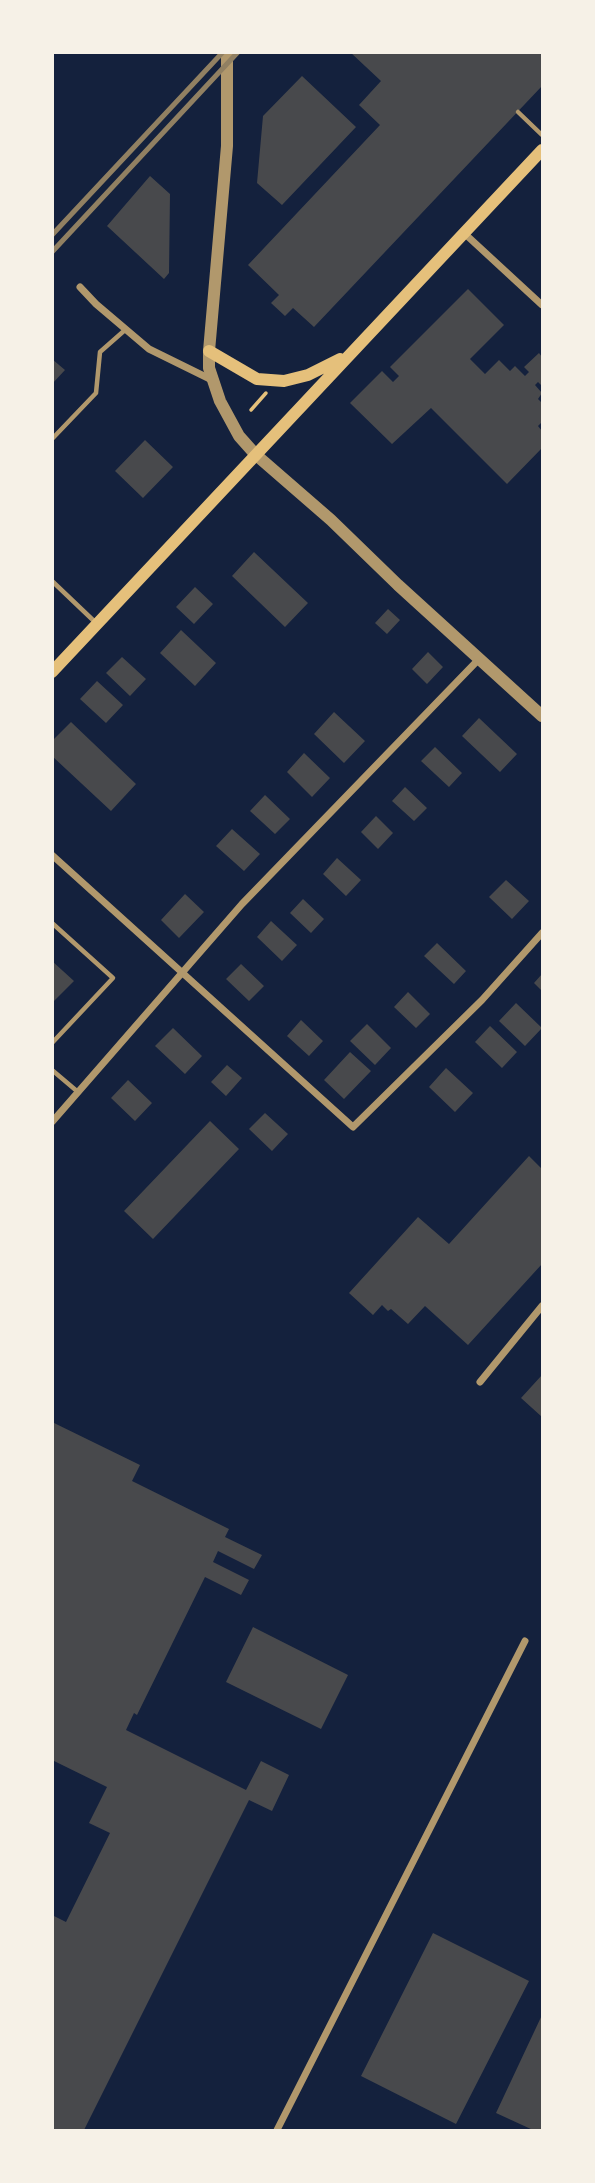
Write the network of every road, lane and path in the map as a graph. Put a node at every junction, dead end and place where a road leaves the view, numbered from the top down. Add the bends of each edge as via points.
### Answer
1 (227, 52) edge
2 (518, 112) dead end
3 (542, 135) edge
4 (542, 150) edge
5 (464, 233) junction
6 (80, 287) dead end
7 (542, 305) edge
8 (125, 330) junction
9 (209, 351) junction
10 (347, 356) junction
11 (212, 380) junction
12 (267, 390) dead end
13 (251, 410) dead end
14 (52, 439) edge
15 (255, 454) junction
16 (52, 581) edge
17 (97, 624) junction
18 (480, 658) junction
19 (52, 672) edge
20 (542, 716) edge
21 (52, 855) edge
22 (52, 923) edge
23 (542, 933) edge
24 (181, 972) junction
25 (52, 1043) edge
26 (52, 1070) edge
27 (78, 1092) junction
28 (52, 1122) edge
29 (542, 1306) edge
30 (480, 1382) dead end
31 (525, 1641) dead end
32 (277, 2130) edge

1 - 9 street via 227,146
2 - 3 lane
4 - 5 main road
5 - 7 street
5 - 10 main road
6 - 8 street
8 - 11 street via 149,349
8 - 14 lane via 100,352 96,393
9 - 10 main road via 257,379 284,381 309,375
9 - 11 street
10 - 15 main road
11 - 15 street via 239,436
12 - 13 path
15 - 17 main road
15 - 18 street
16 - 17 lane
17 - 19 main road
18 - 20 street
18 - 24 street
21 - 24 street
22 - 25 lane via 113,978
23 - 24 street via 482,1000 353,1127
24 - 27 street
26 - 27 lane
27 - 28 street
29 - 30 street
31 - 32 street

